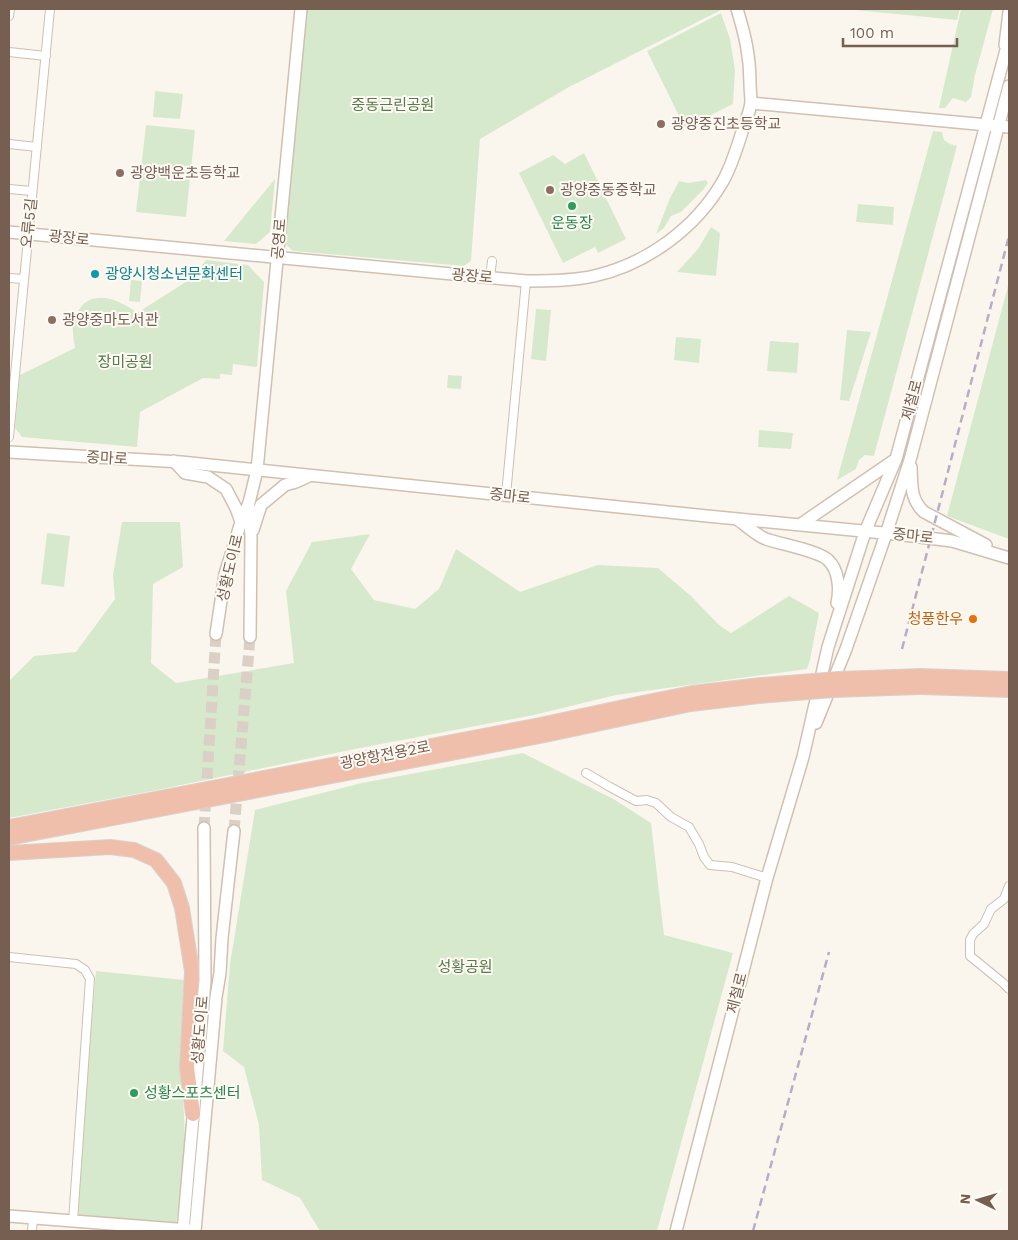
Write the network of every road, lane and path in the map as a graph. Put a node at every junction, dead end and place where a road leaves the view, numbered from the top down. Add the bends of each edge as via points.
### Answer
1 (10, 9) edge
2 (50, 9) edge
3 (301, 9) edge
4 (737, 9) edge
5 (1009, 12) edge
6 (9, 16) edge
7 (1009, 39) edge
8 (9, 52) edge
9 (46, 56) junction
10 (1001, 70) junction
11 (1009, 86) edge
12 (751, 103) junction
13 (987, 125) junction
14 (1004, 126) edge
15 (9, 144) edge
16 (37, 147) junction
17 (9, 189) edge
18 (32, 191) junction
19 (9, 232) edge
20 (28, 234) junction
21 (277, 258) junction
22 (492, 261) dead end
23 (9, 278) edge
24 (490, 278) junction
25 (24, 279) junction
26 (526, 281) junction
27 (10, 401) edge
28 (9, 437) edge
29 (9, 452) edge
30 (896, 459) junction
31 (910, 460) junction
32 (174, 461) junction
33 (257, 470) junction
34 (311, 475) junction
35 (506, 495) junction
36 (249, 503) junction
37 (736, 519) junction
38 (241, 522) junction
39 (801, 524) junction
40 (865, 532) junction
41 (886, 534) junction
42 (251, 537) junction
43 (1008, 558) edge
44 (216, 634) tunnel mouth
45 (250, 637) tunnel mouth
46 (828, 647) junction
47 (1009, 679) edge
48 (921, 681) junction
49 (760, 690) junction
50 (1009, 690) edge
51 (803, 757) junction
52 (586, 772) dead end
53 (9, 828) edge
54 (204, 828) tunnel mouth
55 (234, 831) tunnel mouth
56 (9, 838) edge
57 (9, 853) edge
58 (767, 878) junction
59 (1009, 886) edge
60 (9, 957) edge
61 (1009, 989) edge
62 (193, 1114) junction
63 (9, 1216) edge
64 (33, 1218) junction
65 (73, 1221) junction
66 (32, 1231) edge
67 (189, 1231) edge
68 (676, 1231) edge

1 - 6 street
2 - 9 street, 오류5길
3 - 21 main road, 공영로
4 - 12 main road, 광장로 via 749,59
5 - 10 main road
7 - 10 main road, 제철로
8 - 9 street
9 - 16 street, 오류5길
10 - 13 main road, 제철로
11 - 14 main road, 제철로
12 - 13 main road
12 - 26 main road, 광장로 via 734,158 723,181 700,214 672,240 628,264 594,276
13 - 14 main road
13 - 30 main road, 제철로
14 - 31 main road, 제철로
15 - 16 street
16 - 18 street, 오류5길
17 - 18 street
18 - 20 street, 오류5길
19 - 20 main road, 광장로
20 - 21 main road, 광장로
20 - 25 street, 오류5길
21 - 24 main road, 광장로
21 - 33 main road, 공영로
22 - 24 street
23 - 25 street
24 - 26 main road, 광장로
25 - 27 street, 오류5길
26 - 35 street
27 - 28 street, 오류5길
29 - 32 main road, 중마로
30 - 39 main road
30 - 40 main road, 제철로
31 - 41 main road, 제철로
31 - 43 main road via 913,494 924,512
32 - 33 main road, 중마로
32 - 38 main road via 185,473 208,477 226,489
33 - 34 main road, 중마로
33 - 36 main road, 성황도이로
34 - 35 main road, 중마로
34 - 42 main road via 285,485 260,505
35 - 37 main road, 중마로
36 - 38 main road, 성황도이로
36 - 42 main road, 성황도이로
37 - 39 main road, 중마로
37 - 46 main road via 764,538 828,559 836,571 839,593
38 - 44 main road, 성황도이로 via 225,574
39 - 40 main road, 중마로
40 - 41 main road, 중마로
40 - 46 main road, 제철로
41 - 43 main road, 중마로 via 952,541
41 - 51 main road, 제철로 via 846,649
42 - 45 main road, 성황도이로
46 - 51 main road, 제철로
47 - 48 highway
48 - 49 highway, bridge via 834,690
48 - 50 highway
49 - 53 highway, 광양항전용2로 via 692,693
49 - 56 highway, 광양항전용2로
51 - 58 main road, 제철로
52 - 58 street via 636,801 656,803 671,817 690,827 710,865 732,867
54 - 62 main road, 성황도이로 via 205,981
55 - 67 main road, 성황도이로
57 - 62 highway via 110,847 134,850 156,860 174,883 182,908 192,970 187,1068
58 - 68 main road, 제철로
59 - 61 street via 1004,899 991,909 984,924 973,934 970,956
60 - 65 street via 76,964 90,979
62 - 67 main road, 성황도이로
63 - 64 main road
64 - 65 main road
64 - 66 street
65 - 67 main road

